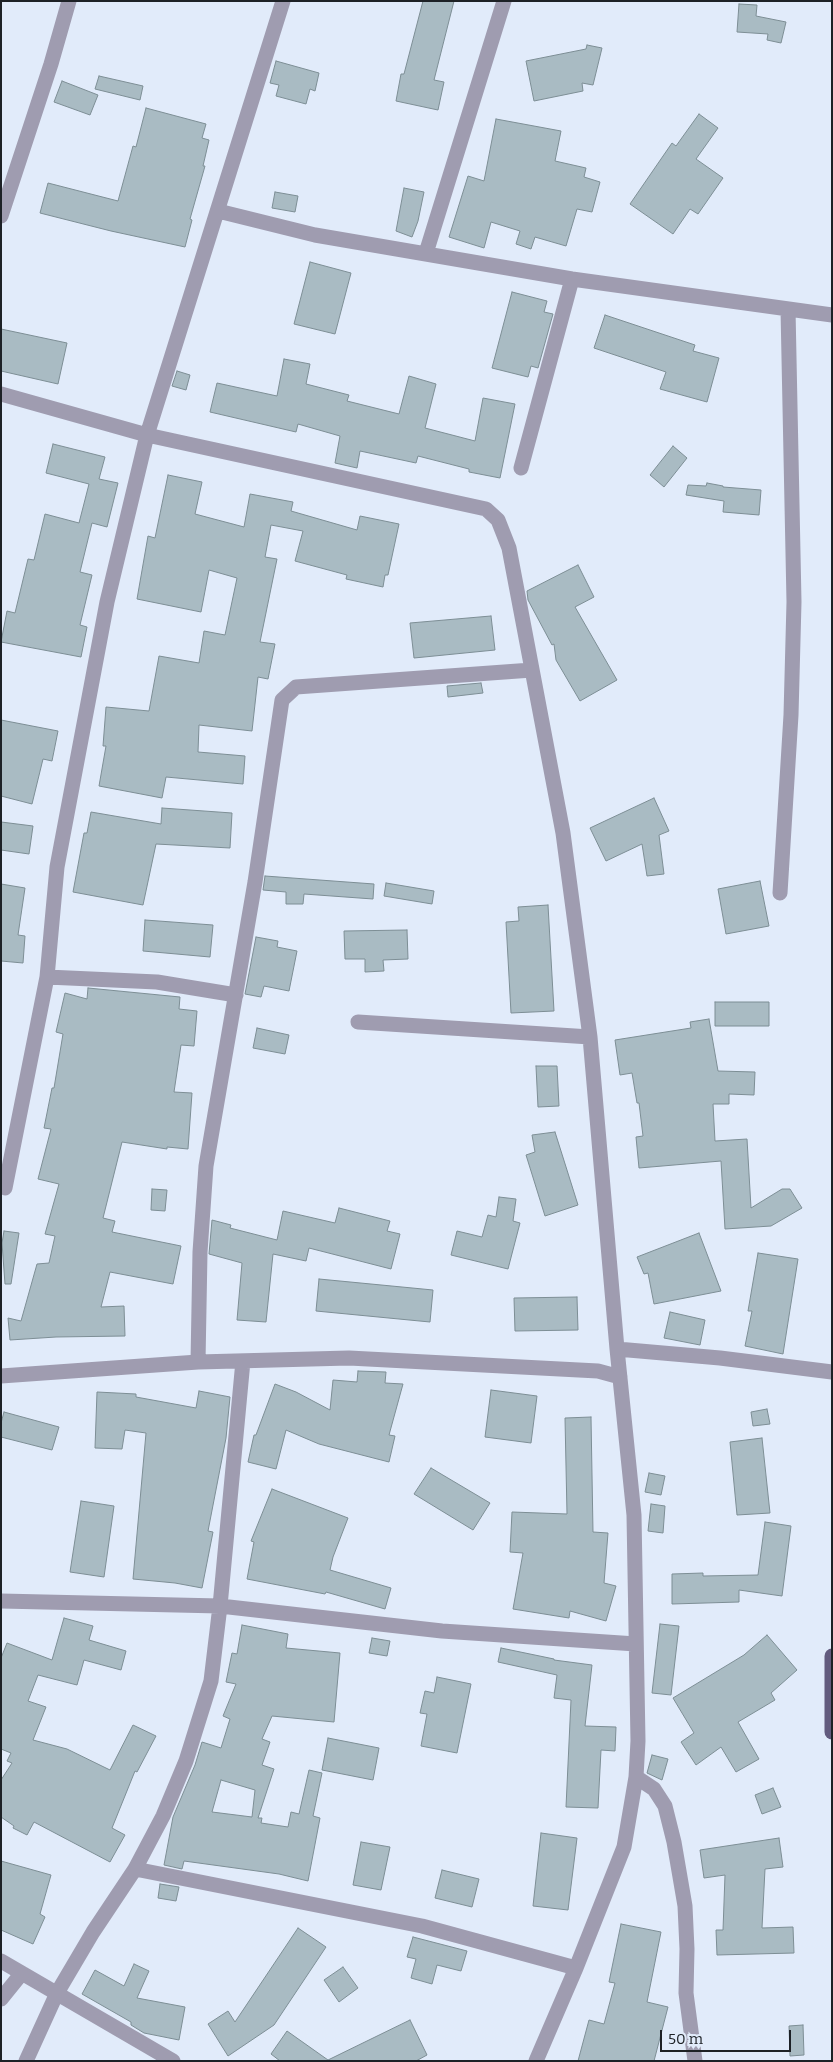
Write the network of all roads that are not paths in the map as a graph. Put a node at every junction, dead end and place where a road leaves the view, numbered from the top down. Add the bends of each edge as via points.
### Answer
1 (69, 1) edge
2 (284, 1) edge
3 (504, 1) edge
4 (218, 211) junction
5 (1, 216) edge
6 (426, 253) junction
7 (572, 279) junction
8 (788, 309) junction
9 (832, 315) edge
10 (1, 394) edge
11 (147, 435) junction
12 (521, 468) dead end
13 (532, 670) junction
14 (780, 893) dead end
15 (47, 977) junction
16 (236, 996) junction
17 (358, 1022) dead end
18 (590, 1037) junction
19 (6, 1188) dead end
20 (617, 1349) junction
21 (243, 1360) junction
22 (198, 1362) junction
23 (832, 1372) edge
24 (1, 1376) edge
25 (620, 1377) junction
26 (1, 1601) edge
27 (220, 1606) junction
28 (636, 1644) junction
29 (832, 1656) edge
30 (832, 1732) edge
31 (636, 1777) junction
32 (135, 1869) junction
33 (1, 1961) edge
34 (576, 1968) junction
35 (22, 1973) junction
36 (57, 1993) junction
37 (1, 1999) edge
38 (26, 2061) edge
39 (174, 2061) edge
40 (536, 2061) edge
41 (694, 2061) edge

1 - 5 street
2 - 4 street
3 - 6 street
4 - 6 street via 315,235
4 - 11 street
6 - 7 street
7 - 8 street
7 - 12 street
8 - 9 street
8 - 14 street via 794,602
10 - 11 street
11 - 13 street via 486,509 498,520 509,548
11 - 15 street via 107,602 57,867
13 - 16 street via 296,687 282,700
13 - 18 street via 563,833
15 - 16 street via 157,982
15 - 19 street
16 - 22 street via 206,1166
17 - 18 street
18 - 20 street
20 - 23 street
20 - 25 street
21 - 22 street
21 - 25 street via 349,1358 598,1371
21 - 27 street
22 - 24 street
25 - 28 street via 634,1515
26 - 27 street
27 - 28 street via 442,1631
27 - 32 street via 211,1682 186,1761 163,1816
28 - 31 street
29 - 30 main road
31 - 34 street via 624,1847
31 - 41 street via 654,1789 665,1806 674,1842 685,1906 686,1993
32 - 34 street via 422,1926
32 - 36 street
33 - 35 street
34 - 40 street
35 - 36 street
35 - 37 street
36 - 38 street
36 - 39 street

